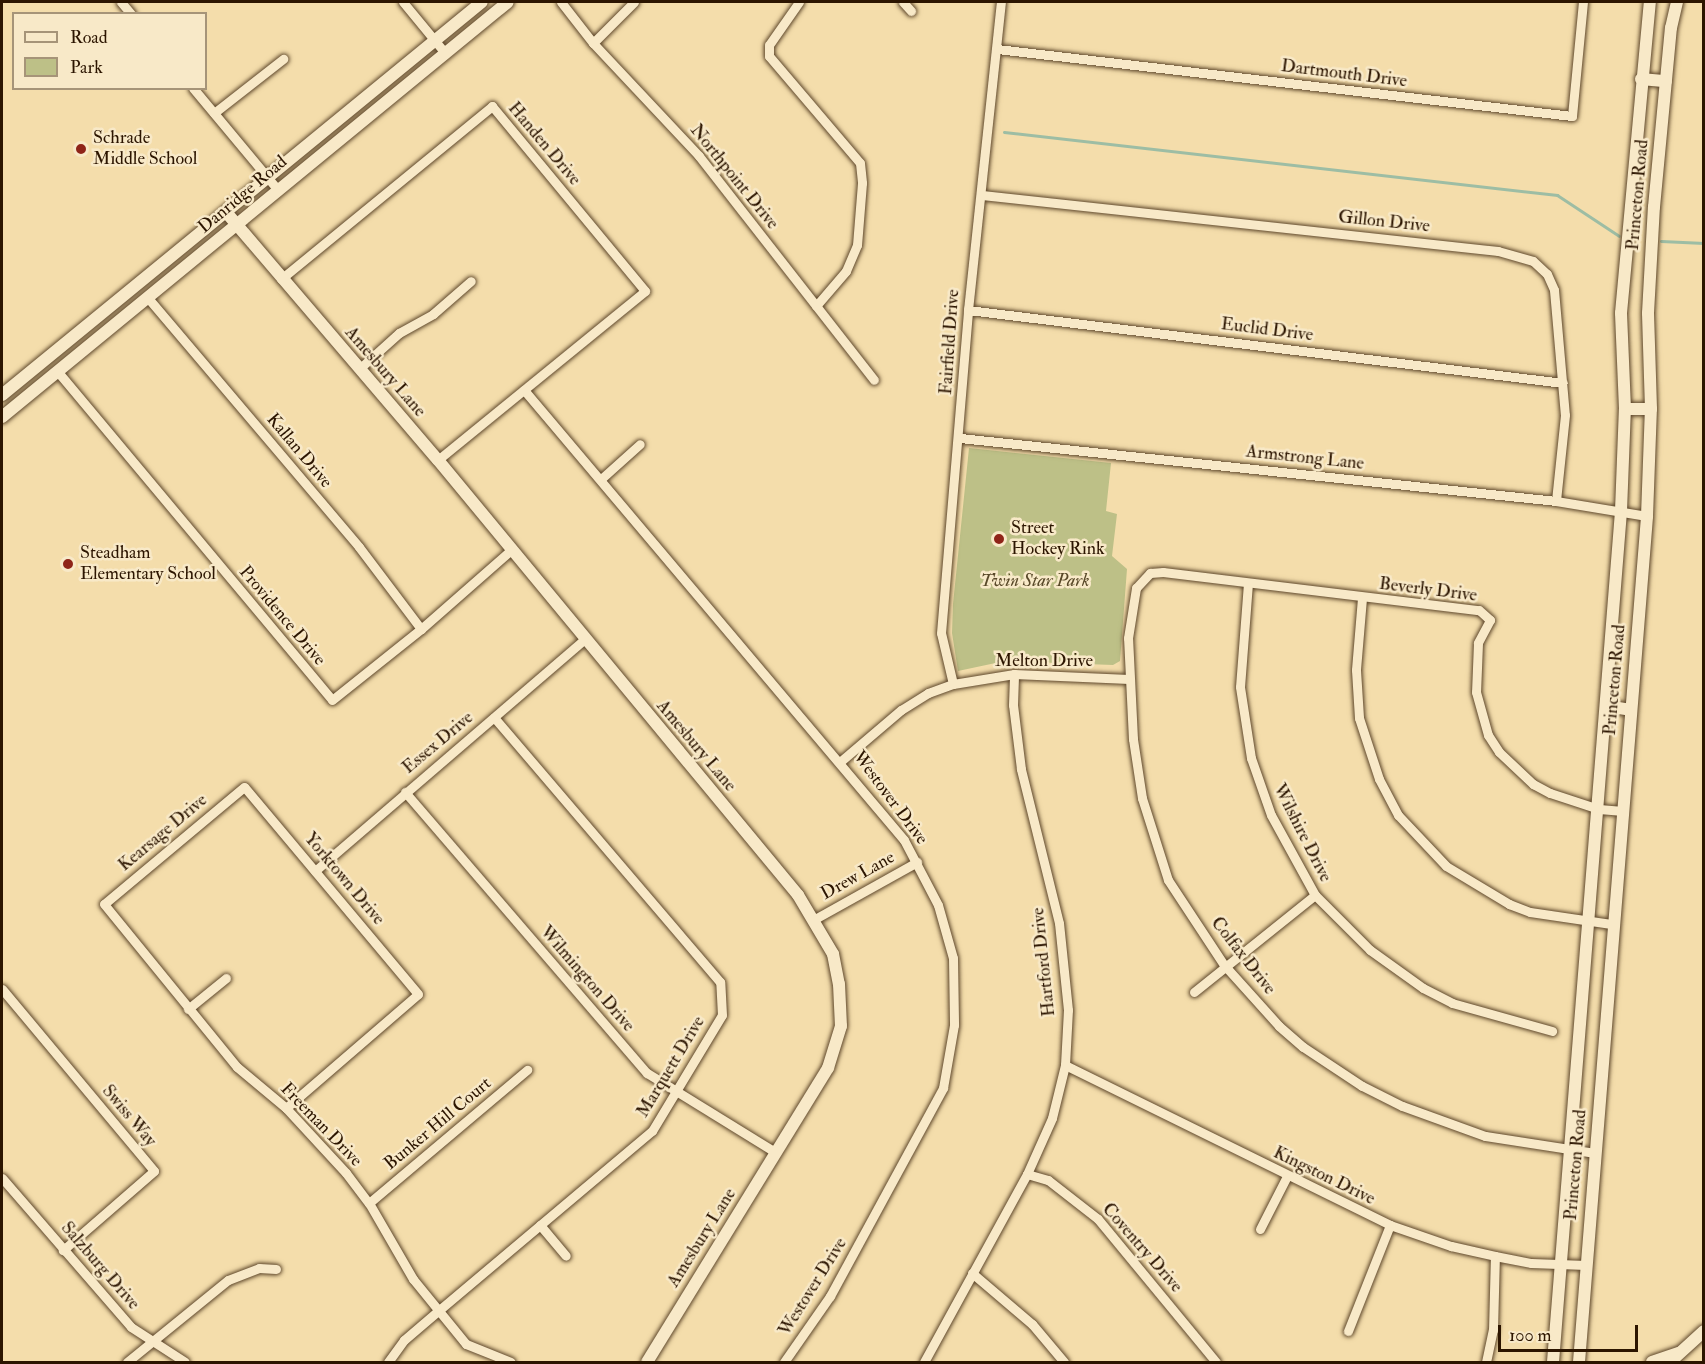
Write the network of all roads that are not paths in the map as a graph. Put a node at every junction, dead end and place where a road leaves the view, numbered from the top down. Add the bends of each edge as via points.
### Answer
1 (403, 2) edge
2 (482, 2) edge
3 (508, 2) edge
4 (561, 2) edge
5 (634, 2) edge
6 (799, 2) edge
7 (903, 2) edge
8 (1001, 2) edge
9 (1582, 2) edge
10 (1650, 2) edge
11 (1677, 2) edge
12 (911, 11) dead end
13 (435, 41) junction
14 (593, 43) junction
15 (997, 49) junction
16 (445, 53) junction
17 (283, 59) dead end
18 (1641, 79) junction
19 (1666, 81) junction
20 (195, 90) edge
21 (214, 113) junction
22 (268, 178) junction
23 (278, 190) junction
24 (982, 195) junction
25 (1631, 203) junction
26 (1654, 207) junction
27 (226, 212) junction
28 (236, 225) junction
29 (281, 279) junction
30 (471, 281) dead end
31 (148, 297) junction
32 (816, 306) junction
33 (968, 310) junction
34 (359, 369) junction
35 (58, 372) junction
36 (874, 380) dead end
37 (1563, 383) junction
38 (524, 390) junction
39 (2, 395) edge
40 (1651, 408) junction
41 (1625, 409) junction
42 (2, 417) edge
43 (960, 438) junction
44 (640, 444) dead end
45 (438, 460) junction
46 (601, 479) junction
47 (1556, 501) junction
48 (1621, 511) junction
49 (1647, 516) junction
50 (511, 550) junction
51 (1150, 573) joint
52 (1248, 583) junction
53 (1362, 598) junction
54 (421, 629) junction
55 (584, 640) junction
56 (1014, 674) junction
57 (1130, 679) junction
58 (953, 684) junction
59 (1606, 706) junction
60 (1631, 710) junction
61 (494, 717) junction
62 (841, 760) junction
63 (244, 787) joint
64 (405, 792) junction
65 (1599, 809) junction
66 (1623, 811) junction
67 (917, 862) junction
68 (315, 871) junction
69 (1315, 895) junction
70 (104, 904) joint
71 (815, 920) junction
72 (1588, 921) junction
73 (1611, 924) junction
74 (1224, 964) junction
75 (226, 978) dead end
76 (2, 989) edge
77 (1194, 992) dead end
78 (188, 1009) junction
79 (1552, 1031) dead end
80 (1065, 1065) junction
81 (527, 1070) dead end
82 (676, 1094) junction
83 (286, 1108) junction
84 (1569, 1150) junction
85 (775, 1152) junction
86 (1595, 1153) junction
87 (1027, 1174) junction
88 (1287, 1176) junction
89 (2, 1180) edge
90 (369, 1203) junction
91 (540, 1225) junction
92 (1390, 1225) junction
93 (1260, 1229) dead end
94 (63, 1250) junction
95 (566, 1256) dead end
96 (1495, 1256) junction
97 (1560, 1264) junction
98 (1586, 1265) junction
99 (276, 1269) dead end
100 (972, 1273) junction
101 (438, 1311) junction
102 (1348, 1331) dead end
103 (1704, 1331) edge
104 (150, 1342) junction
105 (1678, 1359) edge
106 (127, 1362) edge
107 (185, 1362) edge
108 (388, 1362) edge
109 (511, 1362) edge
110 (647, 1362) edge
111 (784, 1362) edge
112 (924, 1362) edge
113 (1064, 1362) edge
114 (1216, 1362) edge
115 (1486, 1362) edge
116 (1553, 1362) edge
117 (1579, 1362) edge
118 (1652, 1362) edge

1 - 13 street
2 - 13 main road, Danridge Road
3 - 16 main road, Danridge Road
4 - 14 street, Northpoint Drive
5 - 14 street
6 - 32 street via 769,45 769,56 860,163 862,183 857,244 846,271
7 - 12 street
8 - 15 street, Fairfield Drive
9 - 15 street, Dartmouth Drive via 1572,116
10 - 18 main road, Princeton Road
11 - 19 main road, Princeton Road
13 - 16 street
13 - 22 main road, Danridge Road
14 - 32 street, Northpoint Drive via 699,156
15 - 24 street, Fairfield Drive
16 - 23 main road, Danridge Road
17 - 21 street
18 - 19 main road
18 - 25 main road, Princeton Road
19 - 26 main road, Princeton Road
20 - 21 street
21 - 22 street
22 - 23 street
22 - 27 main road, Danridge Road
23 - 28 main road, Danridge Road
24 - 33 street, Fairfield Drive
24 - 37 street, Gillon Drive via 1518,254 1542,268 1551,280
25 - 26 main road
25 - 41 main road, Princeton Road via 1622,313
26 - 40 main road, Princeton Road via 1648,313
27 - 28 main road, Amesbury Lane
27 - 39 main road, Danridge Road
28 - 29 main road, Amesbury Lane
28 - 31 main road, Danridge Road
29 - 34 main road, Amesbury Lane
29 - 38 street, Handen Drive via 492,106 645,291
30 - 34 street via 434,314 399,333
31 - 35 main road, Danridge Road
31 - 54 street, Kallan Drive via 359,547
32 - 36 street, Northpoint Drive
33 - 37 street, Euclid Drive
33 - 43 street, Fairfield Drive
34 - 45 main road, Amesbury Lane
35 - 42 main road, Danridge Road
35 - 54 street, Providence Drive via 332,700
37 - 47 street, Gillon Drive via 1565,415
38 - 45 street
38 - 46 street, Westover Drive
40 - 41 main road
40 - 49 main road, Princeton Road
41 - 48 main road, Princeton Road
43 - 47 street, Armstrong Lane
43 - 58 street, Fairfield Drive via 941,633
44 - 46 street
45 - 50 main road, Amesbury Lane
46 - 62 street, Westover Drive
47 - 48 street, Armstrong Lane
48 - 49 street, Armstrong Lane
48 - 59 main road, Princeton Road
49 - 60 main road, Princeton Road
50 - 54 street, Providence Drive
50 - 55 main road, Amesbury Lane
51 - 52 street, Beverly Drive
51 - 57 street, Colfax Drive via 1136,588 1133,602 1128,638
52 - 53 street, Beverly Drive
52 - 69 street, Wilshire Drive via 1240,687 1251,758 1271,815
53 - 65 street, Beverly Drive via 1450,606 1485,614 1490,620 1478,643 1476,682 1479,711 1488,735 1499,752 1533,784
53 - 72 street via 1356,670 1359,718 1379,780 1398,815 1438,860 1480,889 1530,912
55 - 61 street, Essex Drive
55 - 71 main road, Amesbury Lane
56 - 57 street, Melton Drive
56 - 58 street, Melton Drive
56 - 80 street, Hartford Drive via 1013,705 1021,769 1059,923 1068,1010
57 - 74 street, Colfax Drive via 1137,771 1149,825 1168,880
58 - 62 street, Melton Drive via 928,693 901,710
59 - 60 main road
59 - 65 main road, Princeton Road
60 - 66 main road, Princeton Road
61 - 64 street, Essex Drive
61 - 82 street, Marquett Drive via 720,982 722,1015
62 - 67 street, Westover Drive
63 - 68 street, Yorktown Drive
63 - 70 street, Kearsage Drive
64 - 68 street, Essex Drive
64 - 82 street, Wilmington Drive via 639,1064
65 - 66 street, Beverly Drive
65 - 72 main road, Princeton Road
66 - 73 main road, Princeton Road
67 - 71 street, Drew Lane
67 - 111 street, Westover Drive via 938,905 953,958 954,1025 943,1088 830,1296
68 - 83 street, Yorktown Drive via 418,993
69 - 74 street
69 - 79 street, Wilshire Drive via 1370,950 1423,988 1452,1003
70 - 78 street, Freeman Drive
71 - 85 main road, Amesbury Lane via 833,954 840,984 840,1026 828,1068
72 - 73 street
72 - 84 main road, Princeton Road
73 - 86 main road, Princeton Road
74 - 77 street
74 - 84 street, Colfax Drive via 1279,1026 1362,1086 1402,1106 1485,1136
75 - 78 street
76 - 94 street, Swiss Way via 154,1172
78 - 83 street, Freeman Drive via 237,1066
80 - 87 street, Hartford Drive via 1052,1118
80 - 88 street, Kingston Drive
81 - 90 street, Bunker Hill Court
82 - 85 street, Wilmington Drive
82 - 91 street, Marquett Drive via 652,1131
83 - 90 street, Freeman Drive
84 - 86 street, Colfax Drive
84 - 97 main road, Princeton Road
85 - 110 main road, Amesbury Lane via 720,1250
86 - 98 main road, Princeton Road
87 - 100 street, Hartford Drive
87 - 114 street, Coventry Drive via 1048,1180 1098,1219
88 - 92 street, Kingston Drive
88 - 93 street
89 - 94 street, Salzburg Drive
90 - 101 street, Freeman Drive via 413,1279
91 - 95 street
91 - 101 street, Marquett Drive
92 - 96 street, Kingston Drive
92 - 102 street
94 - 104 street, Salzburg Drive via 131,1327
96 - 97 street, Kingston Drive
96 - 115 street via 1492,1330
97 - 98 street, Kingston Drive
97 - 116 main road, Princeton Road
98 - 117 main road, Princeton Road
99 - 104 street via 259,1268 228,1280
100 - 112 street, Hartford Drive
100 - 113 street via 1032,1324
101 - 108 street, Marquett Drive via 404,1340
101 - 109 street, Freeman Drive via 466,1344
103 - 105 main road
104 - 106 street
104 - 107 street, Salzburg Drive
105 - 118 main road

